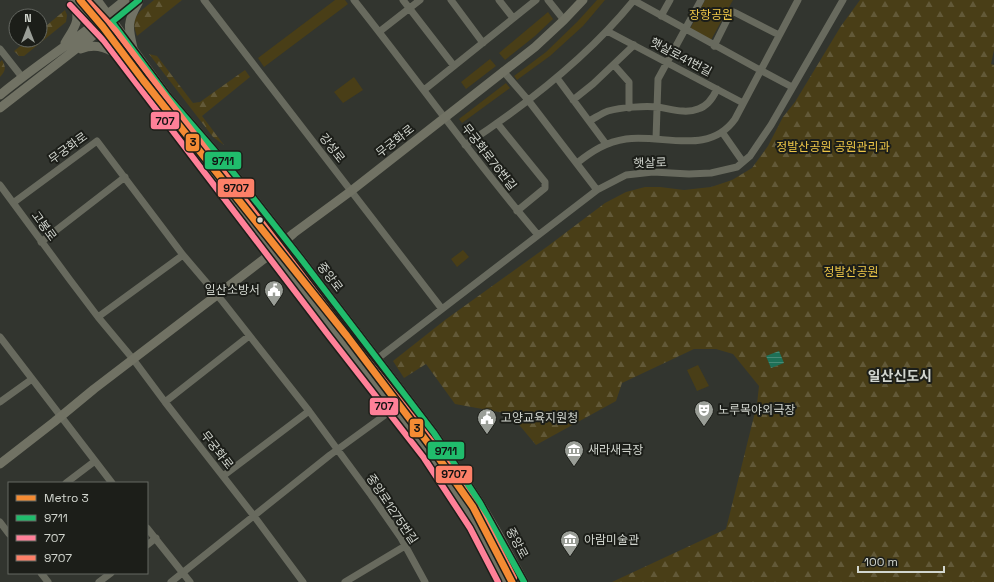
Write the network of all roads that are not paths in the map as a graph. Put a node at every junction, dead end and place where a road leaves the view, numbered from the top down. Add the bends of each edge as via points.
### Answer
1 (72, 0) edge
2 (76, 0) edge
3 (97, 0) edge
4 (125, 0) edge
5 (139, 0) edge
6 (204, 0) edge
7 (354, 0) edge
8 (403, 0) edge
9 (420, 0) edge
10 (451, 0) edge
11 (499, 0) edge
12 (536, 0) edge
13 (548, 0) edge
14 (582, 0) edge
15 (634, 0) edge
16 (670, 0) edge
17 (701, 0) edge
18 (798, 0) edge
19 (843, 0) edge
20 (409, 8) junction
21 (661, 16) junction
22 (110, 18) junction
23 (513, 18) junction
24 (564, 20) junction
25 (100, 25) junction
26 (686, 30) junction
27 (607, 31) junction
28 (379, 32) junction
29 (779, 35) junction
30 (483, 43) junction
31 (634, 45) junction
32 (714, 46) junction
33 (62, 47) junction
34 (0, 49) edge
35 (134, 51) junction
36 (70, 54) junction
37 (130, 63) junction
38 (668, 63) junction
39 (614, 65) junction
40 (454, 66) junction
41 (760, 70) junction
42 (503, 71) junction
43 (22, 77) junction
44 (557, 78) junction
45 (792, 86) junction
46 (717, 89) junction
47 (424, 90) junction
48 (0, 95) edge
49 (528, 100) junction
50 (573, 100) junction
51 (743, 103) junction
52 (656, 107) junction
53 (0, 108) edge
54 (629, 108) junction
55 (445, 117) junction
56 (589, 121) junction
57 (497, 123) junction
58 (722, 132) junction
59 (656, 139) junction
60 (606, 144) junction
61 (465, 146) junction
62 (743, 162) junction
63 (577, 163) junction
64 (125, 177) junction
65 (0, 185) edge
66 (597, 190) junction
67 (351, 191) junction
68 (13, 203) junction
69 (517, 211) junction
70 (538, 236) junction
71 (286, 240) junction
72 (41, 242) junction
73 (274, 250) junction
74 (183, 255) junction
75 (70, 280) joint
76 (216, 294) junction
77 (442, 309) junction
78 (98, 317) junction
79 (249, 336) junction
80 (0, 337) edge
81 (133, 359) junction
82 (377, 359) junction
83 (32, 379) junction
84 (0, 402) edge
85 (165, 402) junction
86 (396, 407) junction
87 (308, 411) junction
88 (60, 416) junction
89 (337, 450) junction
90 (95, 461) junction
91 (0, 464) edge
92 (222, 476) junction
93 (67, 482) edge
94 (111, 482) edge
95 (254, 516) junction
96 (0, 522) edge
97 (148, 529) edge
98 (8, 531) edge
99 (156, 538) junction
100 (148, 544) edge
101 (405, 546) junction
102 (183, 572) junction
103 (42, 574) edge
104 (110, 574) edge
105 (48, 582) edge
106 (99, 582) edge
107 (171, 582) edge
108 (190, 582) edge
109 (303, 582) edge
110 (345, 582) edge
111 (425, 582) edge
112 (507, 582) edge
113 (524, 582) edge

1 - 33 main road via 78,17 75,27
2 - 25 main road
3 - 22 main road, 중앙로
4 - 22 main road
5 - 22 main road
5 - 35 main road via 129,23
6 - 67 street, 강성로
7 - 28 street, 무궁화로76번길
8 - 20 street
9 - 20 street
10 - 30 street
11 - 23 street
12 - 23 street
13 - 24 street
14 - 24 main road, 무궁화로
15 - 21 street
15 - 27 street
16 - 21 street
17 - 26 street
18 - 29 street
19 - 45 street, 햇살로
20 - 28 street
20 - 40 street
21 - 26 street
22 - 25 main road
22 - 35 main road, 중앙로
23 - 30 street
24 - 42 main road, 무궁화로 via 535,47
25 - 33 main road
25 - 36 main road
25 - 37 main road
26 - 32 street
26 - 38 street
27 - 31 street, 햇살로41번길
27 - 44 street
28 - 47 street, 무궁화로76번길
29 - 32 street via 734,12 730,14
29 - 41 street
30 - 40 street
31 - 38 street, 햇살로41번길
31 - 39 street, 햇살로41번길
32 - 41 street
33 - 43 main road
34 - 43 street
35 - 71 main road, 중앙로 via 168,97 232,171
36 - 37 main road via 88,46 100,46
36 - 53 main road
37 - 73 main road
38 - 46 street, 햇살로41번길
38 - 52 street via 658,79
39 - 50 street, 햇살로41번길
39 - 54 street via 629,82
40 - 47 street
41 - 45 street
41 - 51 street
42 - 49 street
42 - 55 main road, 무궁화로
43 - 48 main road
44 - 49 street
44 - 50 street
45 - 62 street, 햇살로 via 771,125
46 - 51 street, 햇살로41번길
46 - 52 street, 햇살로41번길 via 712,98 700,109 688,111
47 - 55 street, 무궁화로76번길
49 - 57 street
49 - 63 street
50 - 56 street
51 - 58 street via 730,126
52 - 54 street, 햇살로41번길
52 - 59 street
54 - 56 street, 햇살로41번길 via 608,112
55 - 61 street, 무궁화로76번길
55 - 67 main road, 무궁화로
56 - 60 street
57 - 61 street
57 - 69 street via 545,182 545,188
58 - 59 street via 709,139 695,141
58 - 62 street
59 - 60 street via 626,139
60 - 63 street
61 - 69 street, 무궁화로76번길
62 - 66 street, 햇살로 via 737,167 710,173 653,172 626,175
63 - 66 street
64 - 68 street, 무궁화로 via 97,141
64 - 72 street
64 - 74 street, 무궁화로
65 - 68 street, 고봉로
66 - 70 street, 햇살로
67 - 71 main road, 무궁화로
67 - 77 street, 강성로
68 - 72 street, 고봉로
69 - 70 street, 무궁화로76번길
70 - 77 street, 햇살로
71 - 73 main road, 무궁화로
71 - 82 main road, 중앙로
72 - 75 street, 고봉로
73 - 76 main road, 무궁화로
73 - 86 main road
74 - 76 street, 무궁화로
74 - 78 street
75 - 78 street, 무궁화로
76 - 79 street, 무궁화로
76 - 81 main road, 무궁화로
77 - 82 street, 햇살로
78 - 81 street, 무궁화로
79 - 85 street
79 - 87 street, 무궁화로
80 - 83 street
81 - 85 street, 무궁화로
81 - 88 main road, 무궁화로
82 - 113 main road, 중앙로 via 434,433 480,503
83 - 84 street
83 - 88 street
85 - 92 street, 무궁화로
86 - 89 street
86 - 112 main road via 431,453 477,524
87 - 89 street, 무궁화로
87 - 92 street
88 - 90 street
88 - 91 main road, 무궁화로
89 - 95 street
89 - 101 street, 중앙로1275번길
90 - 93 street
90 - 94 street
92 - 95 street, 무궁화로
95 - 102 street
95 - 109 street
96 - 98 street
97 - 99 street
99 - 100 street
99 - 102 street
101 - 110 street
101 - 111 street, 중앙로1275번길
102 - 107 street
102 - 108 street
103 - 105 street
104 - 106 street

